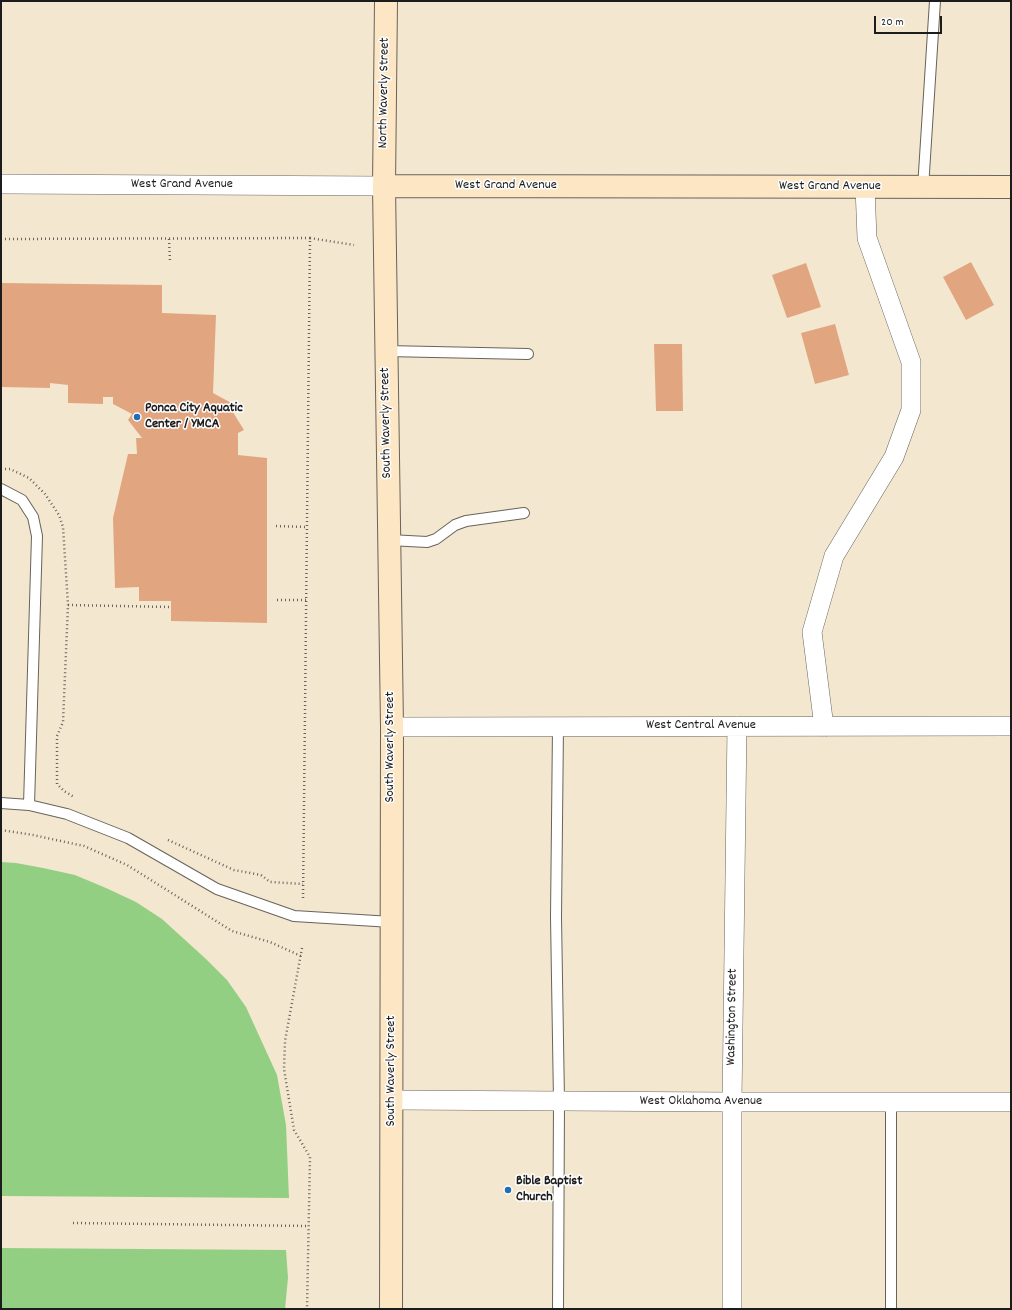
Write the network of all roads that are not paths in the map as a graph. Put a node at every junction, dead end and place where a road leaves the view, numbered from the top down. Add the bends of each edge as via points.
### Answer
1 (386, 1) edge
2 (935, 1) edge
3 (1, 184) edge
4 (384, 186) junction
5 (865, 187) junction
6 (923, 188) junction
7 (1011, 188) edge
8 (386, 351) junction
9 (528, 354) dead end
10 (1, 489) edge
11 (524, 513) dead end
12 (389, 540) junction
13 (558, 726) junction
14 (736, 726) junction
15 (1011, 726) edge
16 (392, 727) junction
17 (824, 727) junction
18 (1, 803) edge
19 (29, 804) junction
20 (392, 922) junction
21 (392, 1100) junction
22 (559, 1101) junction
23 (732, 1102) junction
24 (891, 1102) junction
25 (1011, 1102) edge
26 (391, 1309) edge
27 (558, 1309) edge
28 (732, 1309) edge
29 (892, 1309) edge

1 - 4 main road, North Waverly Street
2 - 6 lane
3 - 4 street, West Grand Avenue
4 - 5 main road, West Grand Avenue
4 - 8 main road, South Waverly Street
5 - 6 main road, West Grand Avenue
5 - 17 street via 867,238 911,362 911,410 894,457 834,556 812,632
6 - 7 main road, West Grand Avenue
8 - 9 lane
8 - 12 main road, South Waverly Street
10 - 19 lane via 22,500 33,517 37,536
11 - 12 lane via 466,521 455,525 436,540 427,542
12 - 16 main road, South Waverly Street
13 - 14 street, West Central Avenue
13 - 16 street, West Central Avenue
13 - 22 lane via 556,917
14 - 17 street, West Central Avenue
14 - 23 street, Washington Street
15 - 17 street, West Central Avenue
16 - 20 main road, South Waverly Street
18 - 19 lane
19 - 20 lane via 67,814 128,838 217,889 294,916
20 - 21 main road, South Waverly Street
21 - 22 street, West Oklahoma Avenue
21 - 26 main road, South Waverly Street
22 - 23 street, West Oklahoma Avenue
22 - 27 lane
23 - 24 street, West Oklahoma Avenue
23 - 28 street, Washington Street
24 - 25 street, West Oklahoma Avenue
24 - 29 lane

